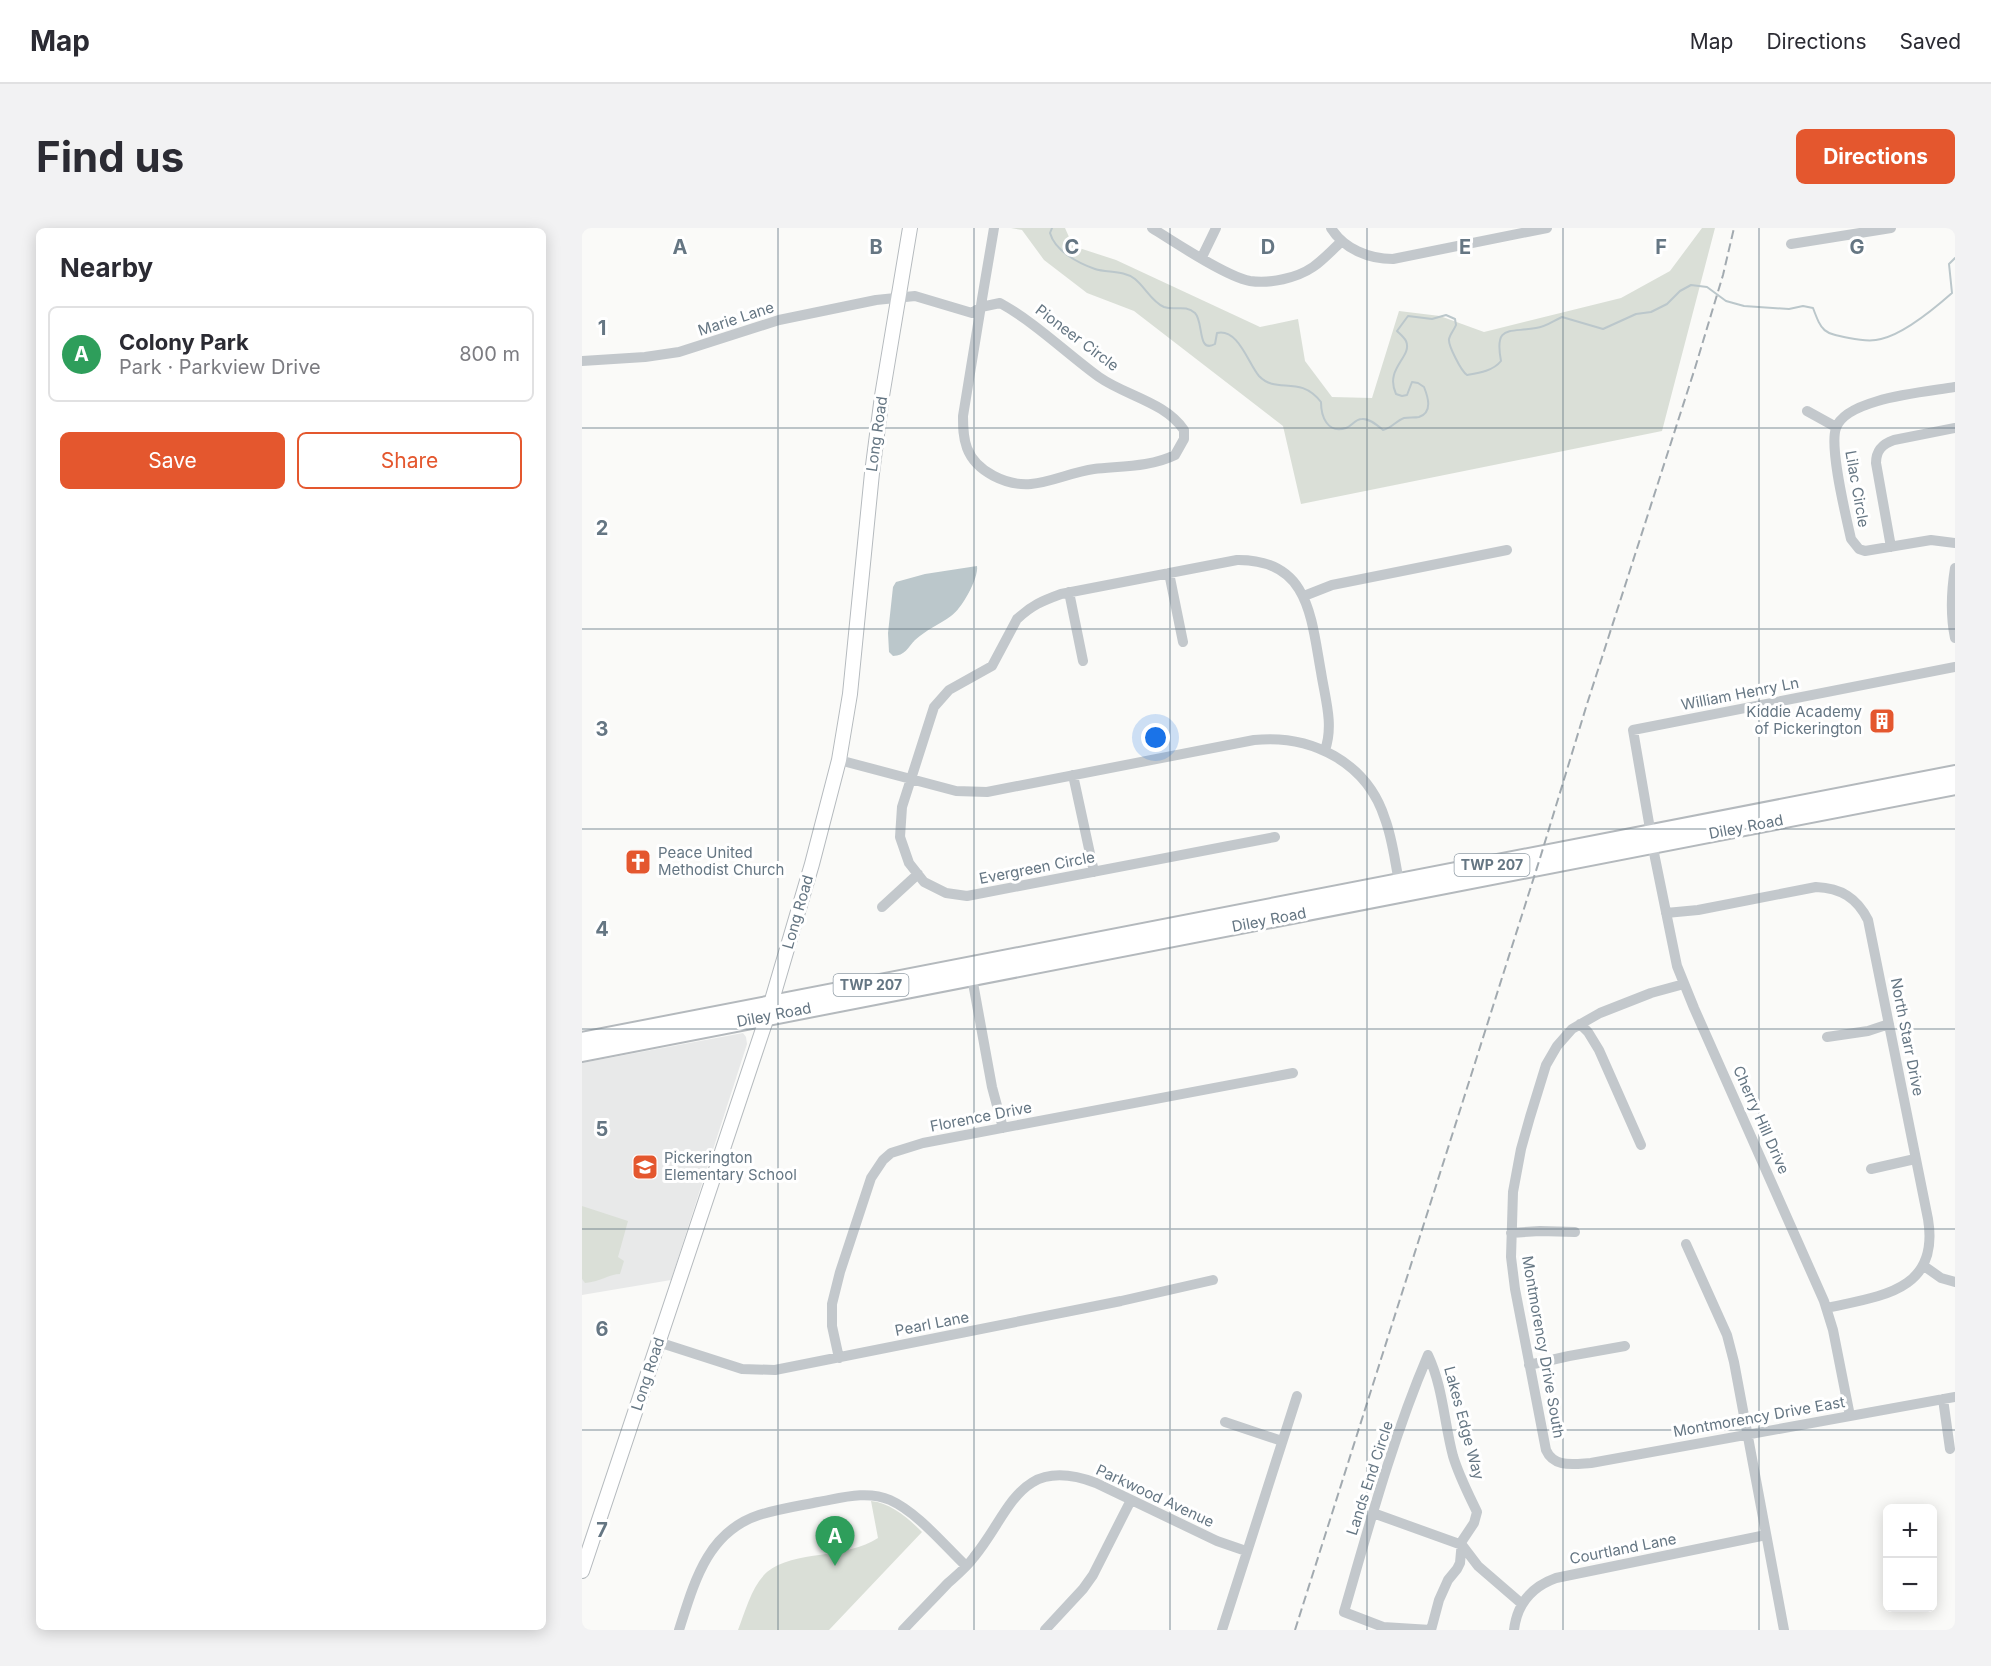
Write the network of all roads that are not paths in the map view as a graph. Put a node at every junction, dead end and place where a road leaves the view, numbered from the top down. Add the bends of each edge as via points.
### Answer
1 (910, 228) edge
2 (994, 228) edge
3 (1152, 228) edge
4 (1216, 228) edge
5 (1331, 228) edge
6 (1547, 228) edge
7 (1891, 228) edge
8 (1341, 242) junction
9 (1791, 244) dead end
10 (1202, 257) junction
11 (898, 298) junction
12 (981, 307) junction
13 (582, 361) edge
14 (1955, 387) edge
15 (1807, 411) dead end
16 (1836, 427) junction
17 (1955, 428) edge
18 (1955, 543) edge
19 (1891, 547) junction
20 (1507, 550) dead end
21 (1955, 568) edge
22 (1169, 573) junction
23 (1069, 592) junction
24 (1304, 596) junction
25 (1955, 638) edge
26 (1183, 642) dead end
27 (1083, 661) dead end
28 (1955, 667) edge
29 (1325, 750) junction
30 (839, 760) junction
31 (1955, 774) edge
32 (1073, 775) junction
33 (912, 780) junction
34 (1955, 786) edge
35 (1275, 837) dead end
36 (1653, 840) junction
37 (1094, 872) junction
38 (918, 874) junction
39 (1400, 889) junction
40 (882, 907) dead end
41 (1666, 914) junction
42 (971, 971) junction
43 (1684, 984) junction
44 (769, 1010) junction
45 (1580, 1024) junction
46 (1889, 1024) junction
47 (1827, 1037) dead end
48 (582, 1041) edge
49 (582, 1053) edge
50 (1293, 1072) dead end
51 (1003, 1128) junction
52 (1641, 1144) dead end
53 (1915, 1158) junction
54 (1871, 1169) dead end
55 (1575, 1232) dead end
56 (1510, 1233) junction
57 (1686, 1244) dead end
58 (1924, 1266) junction
59 (1214, 1280) dead end
60 (1955, 1282) edge
61 (1827, 1308) junction
62 (658, 1342) junction
63 (1625, 1346) dead end
64 (1428, 1355) joint
65 (838, 1358) junction
66 (1529, 1365) junction
67 (1297, 1396) dead end
68 (1955, 1397) edge
69 (1943, 1399) junction
70 (1850, 1416) junction
71 (1225, 1422) dead end
72 (1748, 1434) junction
73 (1282, 1441) junction
74 (1950, 1449) dead end
75 (1569, 1463) joint
76 (1131, 1500) junction
77 (1373, 1513) junction
78 (1766, 1536) junction
79 (1462, 1545) junction
80 (1246, 1551) junction
81 (966, 1566) junction
82 (582, 1571) edge
83 (1522, 1604) junction
84 (1344, 1612) joint
85 (679, 1630) edge
86 (903, 1630) edge
87 (1045, 1630) edge
88 (1222, 1630) edge
89 (1431, 1630) edge
90 (1514, 1630) edge
91 (1784, 1630) edge

1 - 11 main road, Long Road
2 - 12 street
3 - 10 street
4 - 10 street
5 - 8 street
6 - 8 street via 1393,259 1368,255
7 - 9 street
8 - 10 street via 1314,266 1267,281 1240,278
11 - 12 street, Pioneer Circle via 915,296 972,313
11 - 13 street, Marie Lane via 779,320 679,352
11 - 30 main road, Long Road via 872,473 850,694
12 - 12 street, Pioneer Circle via 1000,303 1024,316 1101,378 1168,413 1184,430 1181,447 1170,458 1092,469 1033,484 999,478 974,461 963,433 963,416
14 - 16 street via 1877,400 1863,405
15 - 16 street
16 - 19 street, Lilac Circle via 1834,451 1851,539 1859,549
17 - 19 street via 1894,440 1878,450 1876,463
18 - 19 street, Lilac Circle via 1931,540
20 - 24 street via 1332,585
21 - 25 street via 1951,617
22 - 23 street, Evergreen Circle
22 - 24 street, Evergreen Circle via 1250,560 1281,571
22 - 26 street
23 - 27 street
23 - 33 street, Evergreen Circle via 1036,603 1017,619 992,666 950,690 934,707
24 - 29 street, Evergreen Circle via 1328,714
28 - 36 street, William Henry Ln via 1633,730
29 - 32 street via 1297,741 1261,739
29 - 39 street via 1348,765 1373,793 1385,817
30 - 33 street
30 - 44 main road, Long Road
31 - 36 highway, Diley Road / TWP 207
32 - 33 street via 987,792 956,791
32 - 37 street
33 - 38 street, Evergreen Circle via 902,807 900,837 909,863
34 - 36 highway, Diley Road / TWP 207
35 - 37 street, Evergreen Circle
36 - 39 highway, Diley Road / TWP 207
36 - 41 street, Cherry Hill Drive
37 - 38 street, Evergreen Circle via 967,896 946,893 924,882
38 - 40 street
39 - 42 highway, Diley Road / TWP 207
41 - 43 street, Cherry Hill Drive
41 - 46 street, North Starr Drive via 1816,887 1844,893 1868,920
42 - 44 highway, Diley Road / TWP 207
42 - 51 street
43 - 45 street, Montmorency Drive South via 1651,993
43 - 61 street, Cherry Hill Drive
44 - 48 highway, Diley Road / TWP 207
44 - 49 highway, Diley Road / TWP 207
44 - 62 main road, Long Road
45 - 52 street via 1599,1050
45 - 56 street, Montmorency Drive South via 1557,1046 1543,1075 1516,1170
46 - 47 street
46 - 53 street, North Starr Drive
50 - 51 street, Florence Drive
51 - 65 street, Florence Drive via 902,1149 891,1153 876,1168 834,1293 832,1326
53 - 54 street
53 - 58 street, North Starr Drive via 1929,1229
55 - 56 street
56 - 66 street, Montmorency Drive South via 1512,1272
57 - 72 street via 1727,1335
58 - 60 street
58 - 61 street via 1915,1278 1893,1290
59 - 65 street, Pearl Lane
61 - 70 street, Cherry Hill Drive
62 - 65 street, Pearl Lane via 753,1371
62 - 82 main road, Long Road
63 - 66 street
64 - 77 street, Lands End Circle
64 - 79 street, Lakes Edge Way via 1440,1386 1462,1483 1477,1512
66 - 75 street, Montmorency Drive South via 1546,1450 1554,1462
67 - 73 street
68 - 69 street, Montmorency Drive East
69 - 70 street, Montmorency Drive East
69 - 74 street
70 - 72 street, Montmorency Drive East
71 - 73 street
72 - 75 street, Montmorency Drive East via 1612,1460
72 - 78 street
73 - 80 street
76 - 80 street, Parkwood Avenue
76 - 81 street, Parkwood Avenue via 1075,1476 1053,1476 1032,1483 1010,1502
76 - 87 street via 1093,1575
77 - 79 street
77 - 84 street, Lands End Circle
78 - 83 street, Courtland Lane via 1556,1578 1537,1587
78 - 91 street
79 - 83 street via 1478,1566
79 - 89 street, Lakes Edge Way via 1460,1563 1438,1600
80 - 88 street
81 - 85 street via 906,1509 879,1496 848,1496 774,1511 740,1524 711,1551 696,1579
81 - 86 street, Parkwood Avenue
83 - 90 street, Courtland Lane
84 - 89 street, Lakes Edge Way via 1383,1628

